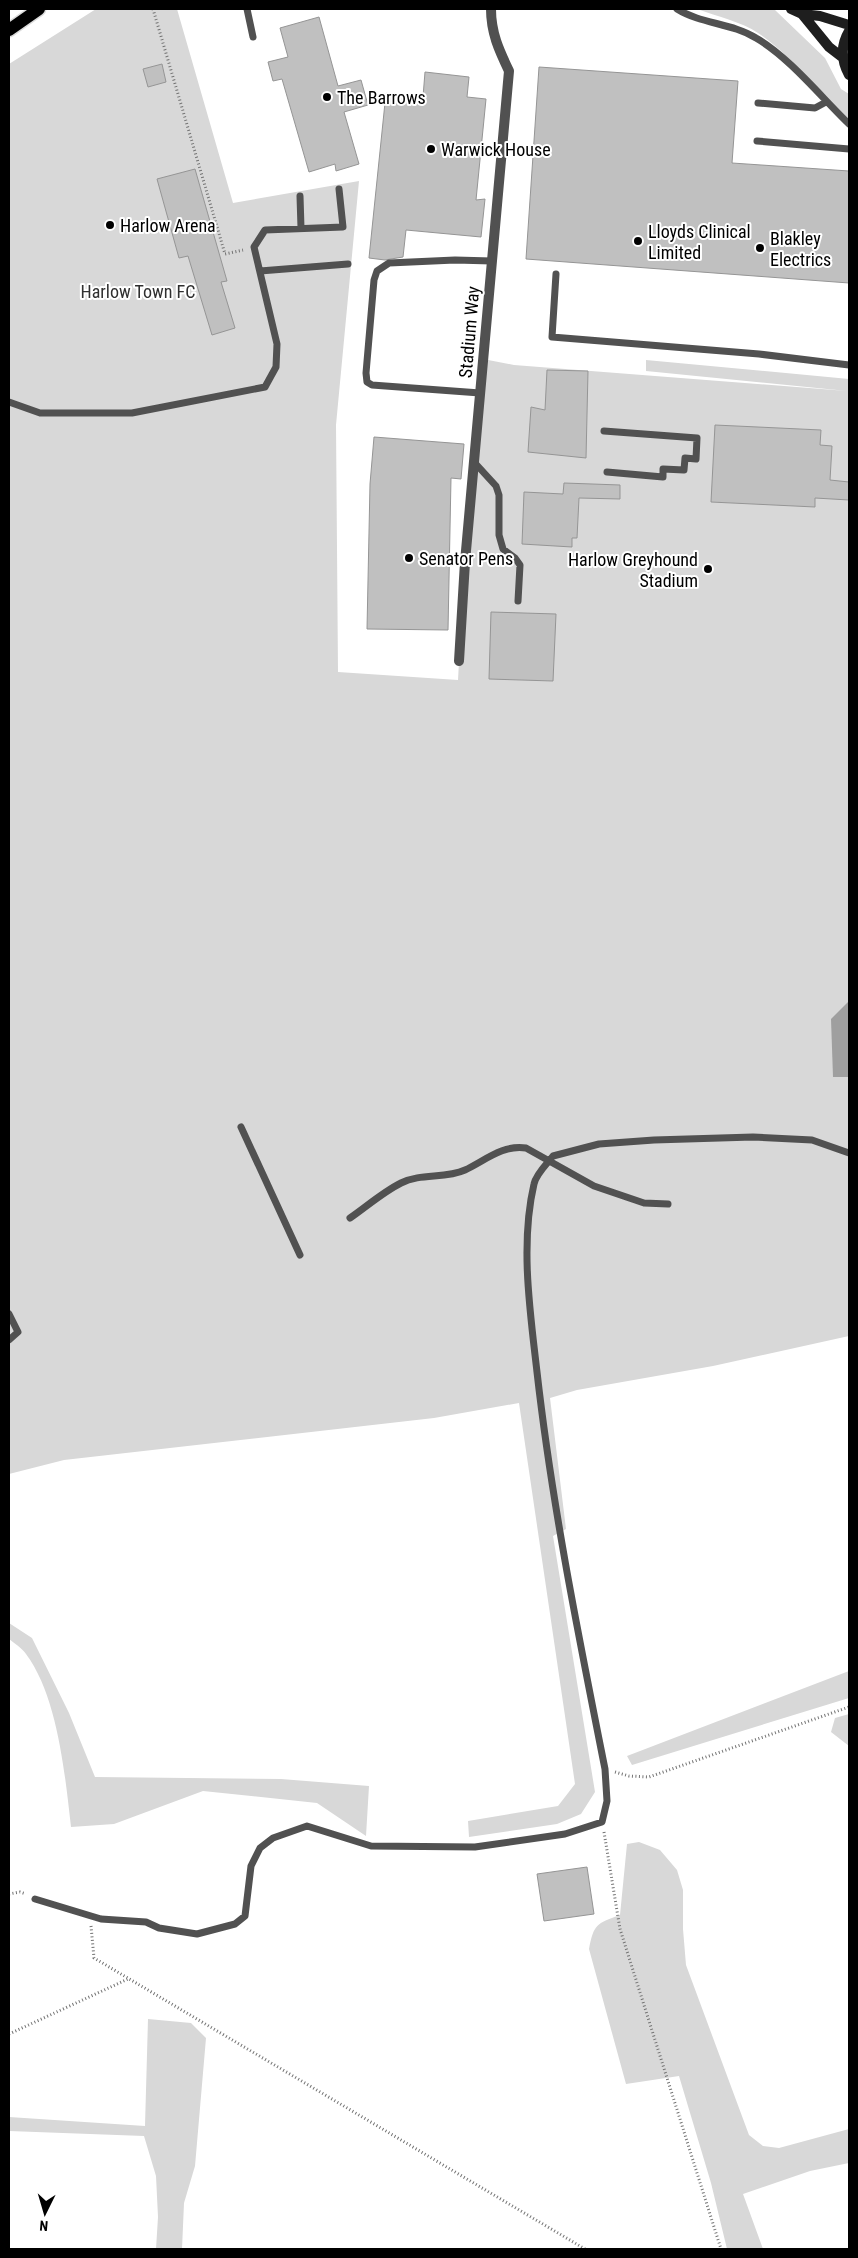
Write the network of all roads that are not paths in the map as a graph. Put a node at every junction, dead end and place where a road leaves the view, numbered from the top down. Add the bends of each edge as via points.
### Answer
1 (39, 9) edge
2 (247, 9) edge
3 (491, 9) edge
4 (677, 9) edge
5 (791, 9) edge
6 (802, 14) junction
7 (849, 25) edge
8 (9, 30) edge
9 (849, 31) edge
10 (253, 37) dead end
11 (842, 57) junction
12 (849, 75) edge
13 (826, 102) junction
14 (758, 103) dead end
15 (849, 124) edge
16 (757, 142) dead end
17 (849, 149) edge
18 (339, 189) dead end
19 (300, 196) dead end
20 (301, 228) junction
21 (492, 261) junction
22 (348, 264) dead end
23 (260, 271) junction
24 (556, 274) dead end
25 (849, 365) edge
26 (480, 392) junction
27 (9, 402) edge
28 (604, 431) dead end
29 (474, 462) junction
30 (607, 472) dead end
31 (518, 601) dead end
32 (459, 661) dead end
33 (242, 1127) dead end
34 (849, 1152) edge
35 (549, 1162) junction
36 (668, 1204) dead end
37 (350, 1218) dead end
38 (300, 1255) dead end
39 (9, 1314) edge
40 (9, 1340) edge
41 (36, 1899) road end

1 - 8 main road
2 - 10 lane
3 - 21 street, Stadium Way via 494,40 509,71
4 - 13 lane via 690,17 754,37 775,51
5 - 6 street
6 - 7 street
6 - 11 street via 828,47
9 - 11 street
11 - 12 street
13 - 14 lane via 815,108
13 - 15 lane
16 - 17 lane
18 - 20 lane via 343,227
19 - 20 lane
20 - 23 lane via 266,230 254,247
21 - 26 street, Stadium Way
21 - 26 lane via 390,263 377,271 374,280 366,373 368,382 372,385
22 - 23 lane
23 - 27 lane via 277,344 276,367 265,387 132,413 40,413
24 - 25 lane via 552,337 759,354
26 - 29 street, Stadium Way
28 - 30 lane via 697,438 696,459 685,458 684,470 663,468 663,477
29 - 31 lane via 496,486 499,495 498,535 503,549 520,565
29 - 32 street, Stadium Way
33 - 38 lane
34 - 35 lane via 812,1140 743,1137 600,1144 553,1156
35 - 36 lane via 594,1186 644,1203
35 - 37 lane via 526,1148 506,1149 464,1170 402,1183
35 - 41 lane via 534,1182 528,1231 529,1307 556,1508 605,1770 607,1801 602,1822 565,1834 475,1847 370,1846 307,1826 273,1838 260,1848 251,1866 244,1916 235,1924 197,1934 159,1928 146,1922 101,1919
39 - 40 lane via 18,1332

